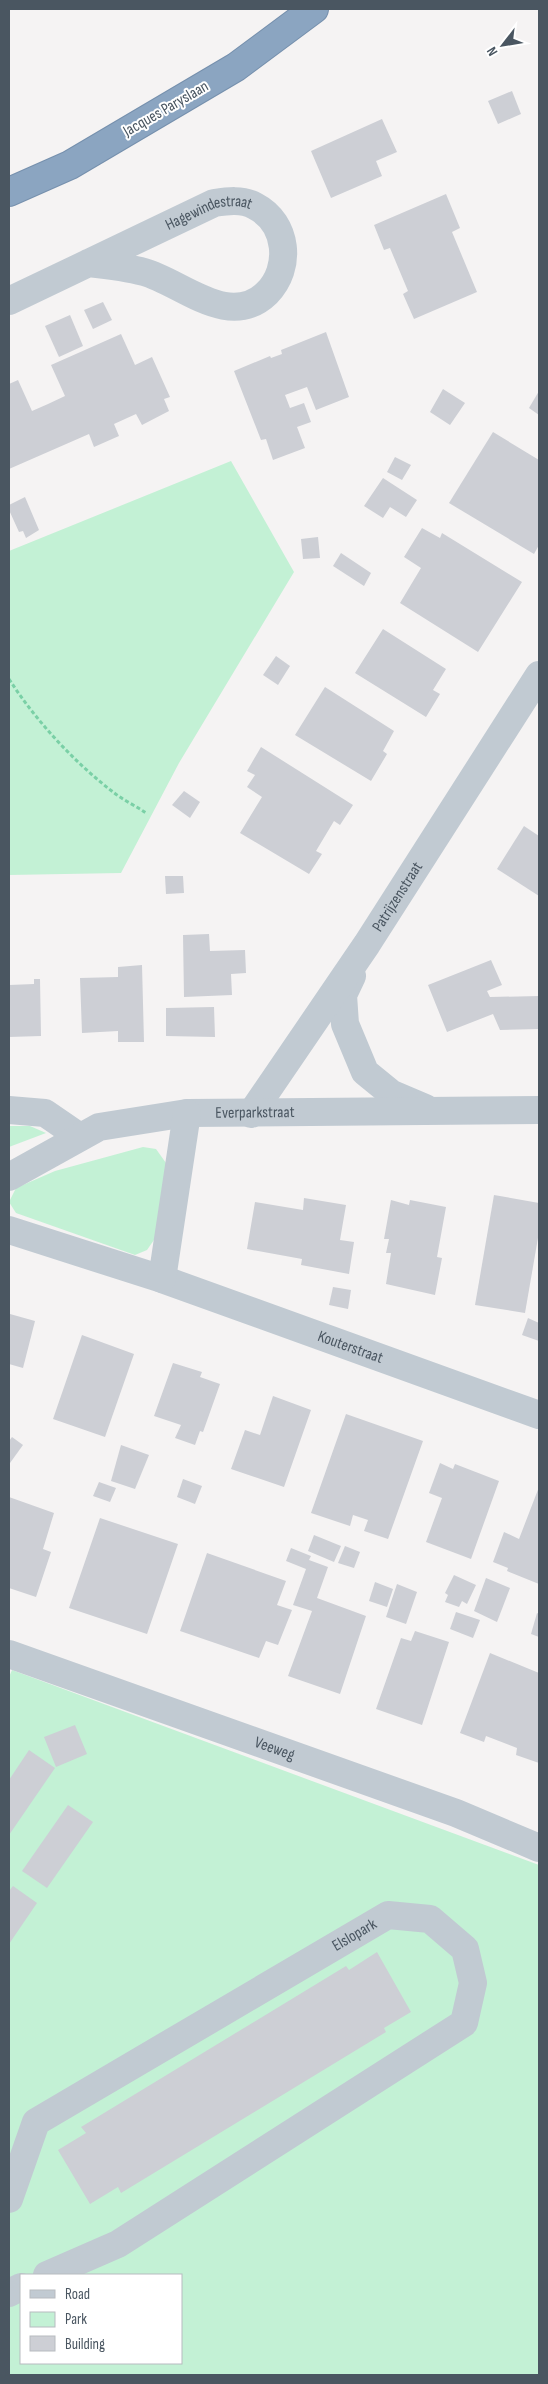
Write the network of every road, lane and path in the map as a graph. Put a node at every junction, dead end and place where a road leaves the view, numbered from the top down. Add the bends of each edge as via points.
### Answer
1 (314, 9) edge
2 (9, 192) edge
3 (88, 263) junction
4 (9, 301) edge
5 (539, 675) edge
6 (9, 679) edge
7 (146, 812) dead end
8 (367, 944) junction
9 (9, 1110) edge
10 (539, 1110) edge
11 (433, 1112) junction
12 (187, 1113) junction
13 (251, 1114) junction
14 (80, 1137) junction
15 (9, 1177) edge
16 (9, 1230) edge
17 (162, 1279) junction
18 (539, 1415) edge
19 (9, 1654) edge
20 (539, 1848) edge
21 (9, 2199) edge
22 (49, 2274) edge

1 - 2 highway, Jacques Paryslaan via 236,67 70,165
3 - 3 street, Hagewindestraat via 214,203 235,200 255,206 272,219 282,237 284,258 279,278 266,294 248,304 227,307 207,302 146,272
3 - 4 street, Hagewindestraat
5 - 8 street, Patrijzenstraat
6 - 7 path via 78,762 114,793
8 - 11 street, Everparkstraat via 343,995 345,1024 366,1072 392,1094
8 - 13 street, Patrijzenstraat
9 - 14 street via 45,1113
10 - 11 street, Everparkstraat
11 - 13 street, Everparkstraat
12 - 13 street, Everparkstraat
12 - 14 street, Everparkstraat via 99,1127
12 - 17 street
14 - 15 street, Everparkstraat
16 - 17 street, Kouterstraat
17 - 18 street, Kouterstraat
19 - 20 street, Veeweg via 456,1813
21 - 22 street, Elslopark via 36,2122 388,1915 430,1919 465,1948 473,1983 464,2023 118,2244

